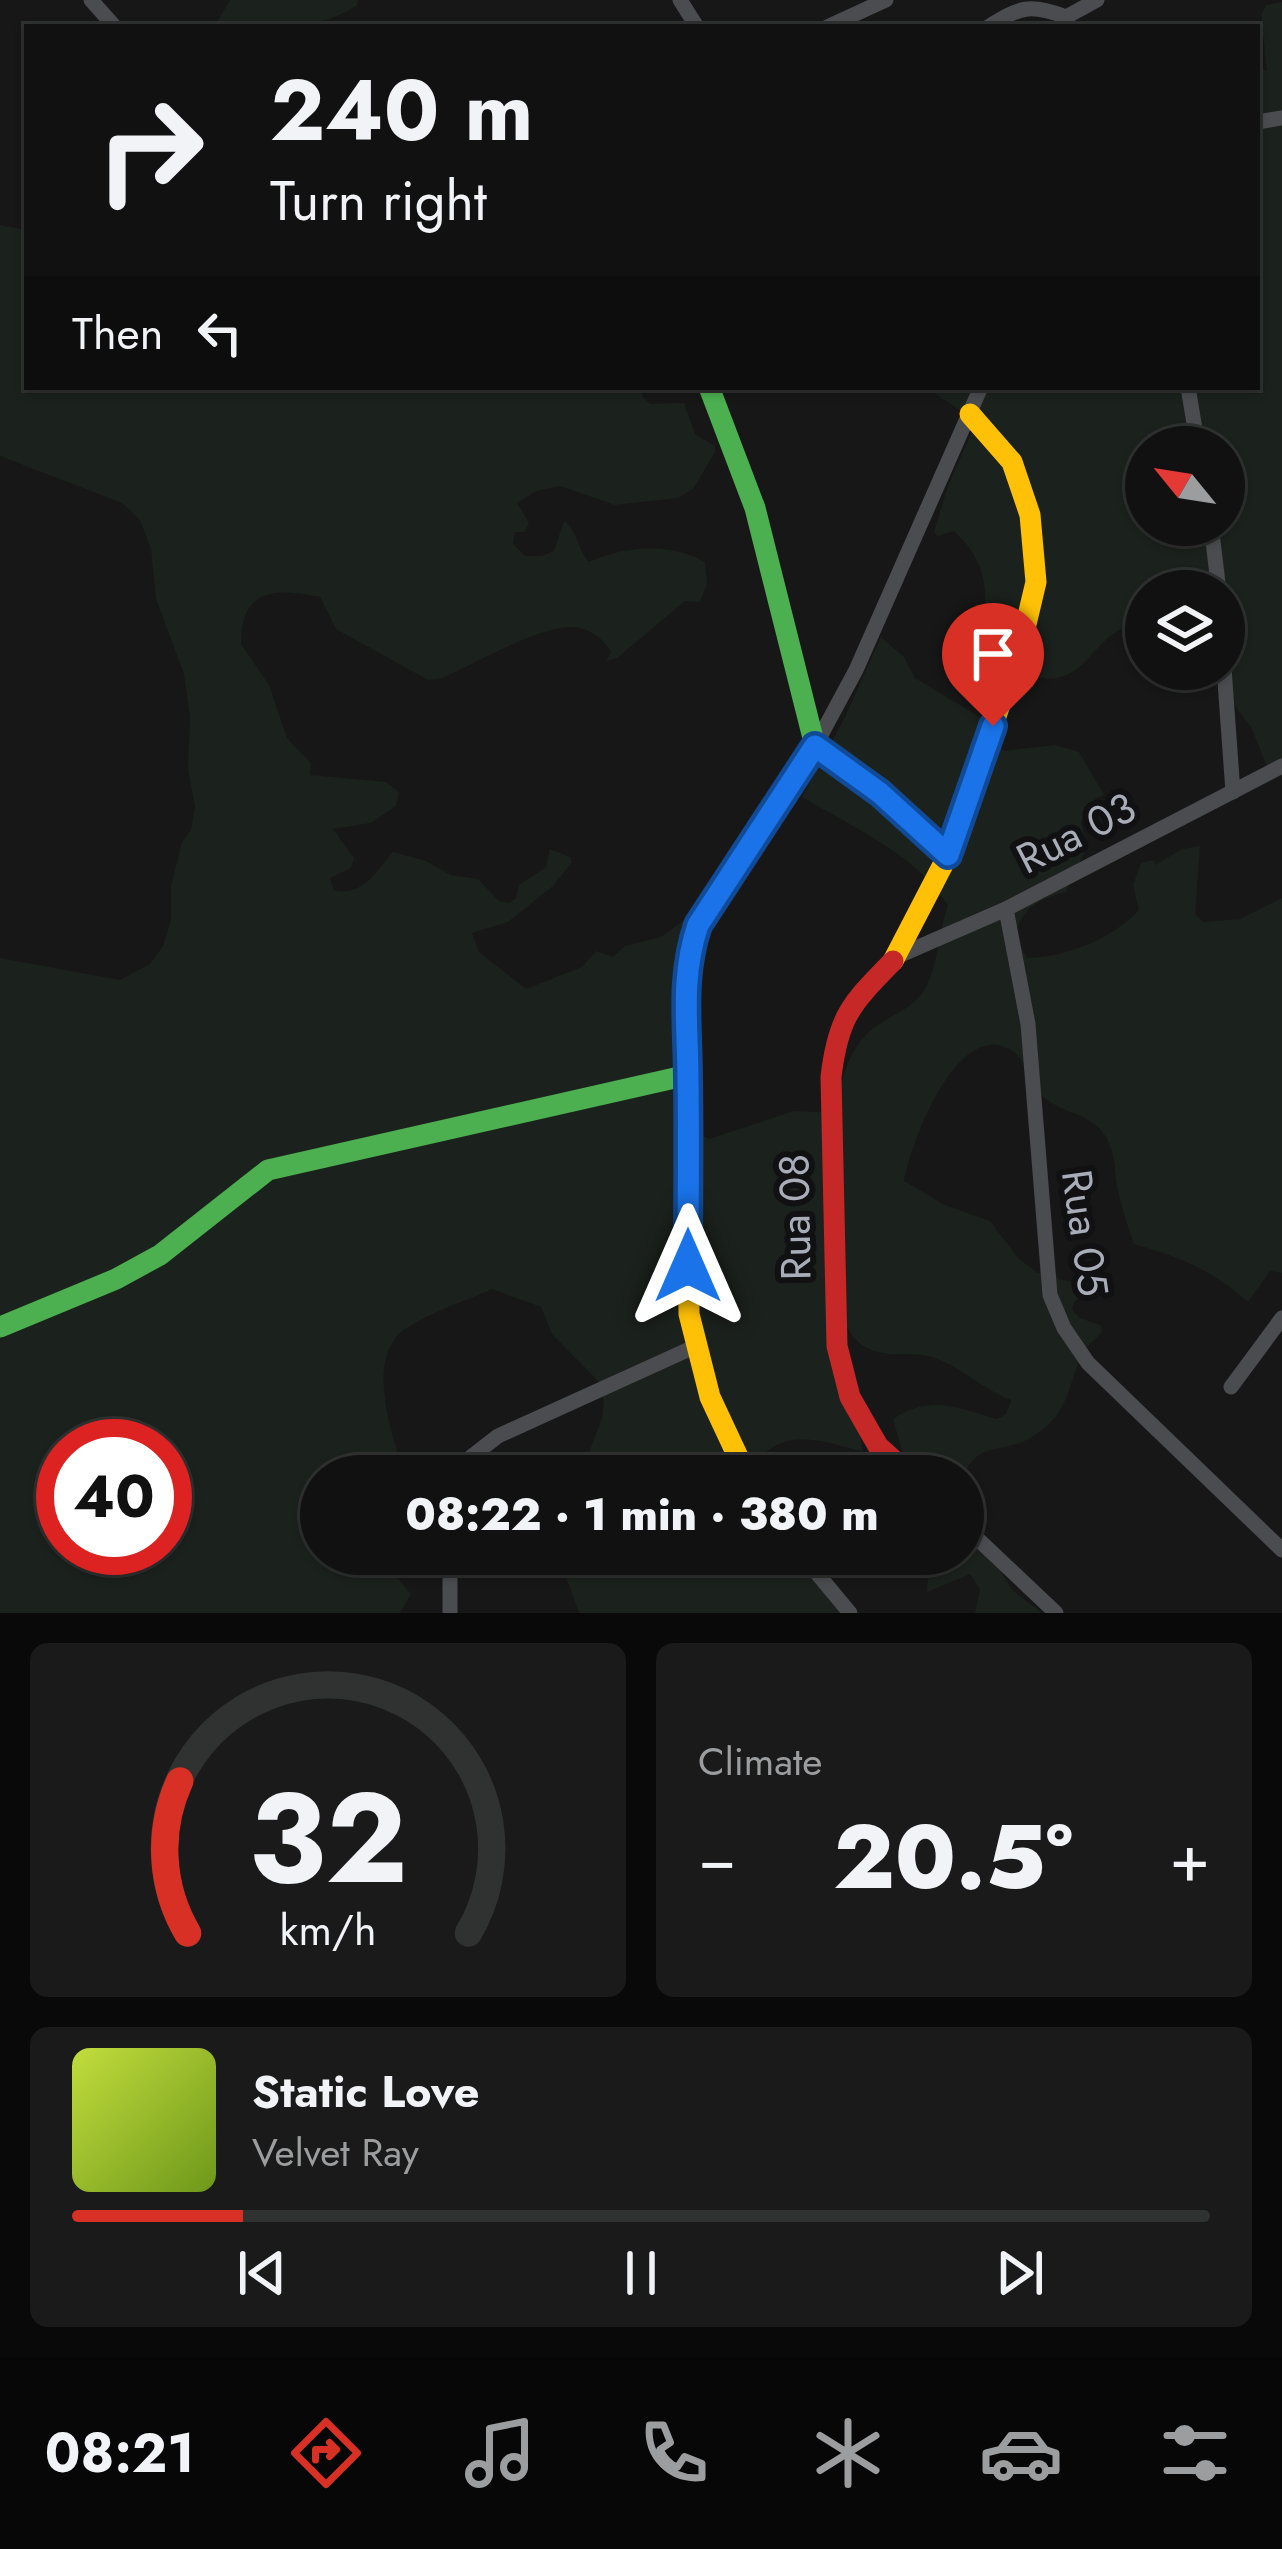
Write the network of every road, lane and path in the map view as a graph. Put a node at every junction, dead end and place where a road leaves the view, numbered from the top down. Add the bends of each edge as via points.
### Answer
1 (91, 0) edge
2 (886, 0) edge
3 (1097, 0) edge
4 (113, 24) edge
5 (833, 24) edge
6 (993, 24) edge
7 (711, 390) edge
8 (980, 390) edge
9 (1188, 390) edge
10 (970, 414) junction
11 (1194, 426) edge
12 (1226, 690) edge
13 (815, 746) junction
14 (1282, 766) edge
15 (1233, 792) junction
16 (948, 855) junction
17 (1006, 909) junction
18 (898, 956) junction
19 (688, 1075) junction
20 (1282, 1318) edge
21 (0, 1327) edge
22 (694, 1346) junction
23 (1231, 1388) dead end
24 (473, 1455) edge
25 (735, 1455) edge
26 (889, 1455) edge
27 (984, 1545) edge
28 (1282, 1550) edge
29 (450, 1575) edge
30 (818, 1575) edge
31 (450, 1613) edge
32 (850, 1613) edge
33 (1056, 1613) edge

1 - 4 street
2 - 5 street
3 - 6 street via 1066,17 1022,8
7 - 13 street via 749,489
8 - 10 street
9 - 11 street
10 - 13 street
10 - 16 street, Rua 08 via 1012,462 1030,515 1036,582
12 - 15 street
13 - 16 street
13 - 19 street via 698,925 683,993
14 - 15 street, Rua 03
15 - 17 street, Rua 03
16 - 18 street, Rua 08
17 - 18 street, Rua 03
17 - 28 street, Rua 05 via 1028,1024 1050,1295 1064,1328 1088,1363
18 - 26 street, Rua 08 via 855,1000 836,1034 830,1077 837,1346 850,1396
19 - 21 street via 268,1170 154,1259
19 - 22 street
20 - 23 street
22 - 24 street via 497,1436
22 - 25 street
27 - 33 street
29 - 31 street
30 - 32 street

